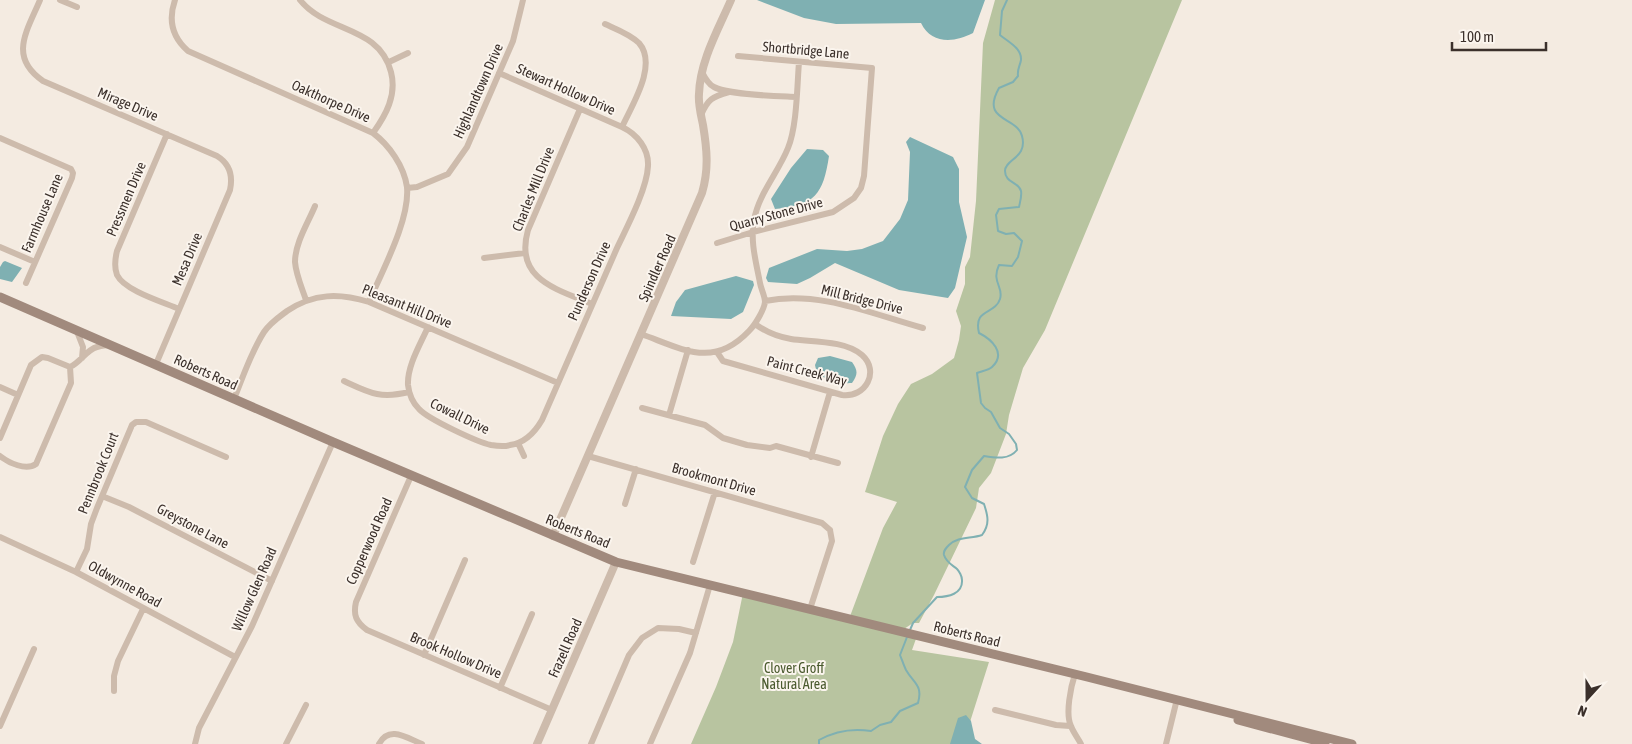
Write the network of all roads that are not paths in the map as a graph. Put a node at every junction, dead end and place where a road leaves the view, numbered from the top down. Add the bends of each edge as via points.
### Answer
1 (40, 0) edge
2 (60, 0) edge
3 (175, 0) edge
4 (300, 0) edge
5 (523, 0) edge
6 (731, 0) edge
7 (77, 7) dead end
8 (605, 24) dead end
9 (408, 53) dead end
10 (738, 56) dead end
11 (389, 62) junction
12 (799, 62) junction
13 (872, 68) joint
14 (702, 72) junction
15 (499, 74) junction
16 (730, 92) junction
17 (796, 97) junction
18 (580, 109) junction
19 (701, 114) junction
20 (622, 127) junction
21 (373, 133) junction
22 (167, 134) junction
23 (0, 138) edge
24 (225, 162) joint
25 (407, 188) junction
26 (315, 206) dead end
27 (753, 232) junction
28 (717, 243) dead end
29 (0, 247) edge
30 (525, 252) junction
31 (484, 258) dead end
32 (35, 262) junction
33 (26, 283) dead end
34 (0, 297) edge
35 (306, 300) junction
36 (369, 302) junction
37 (765, 302) junction
38 (592, 304) junction
39 (179, 309) junction
40 (755, 324) junction
41 (428, 327) junction
42 (923, 328) dead end
43 (76, 330) junction
44 (641, 334) junction
45 (110, 345) junction
46 (688, 350) junction
47 (717, 352) junction
48 (82, 358) junction
49 (156, 364) junction
50 (70, 367) junction
51 (344, 381) dead end
52 (558, 383) junction
53 (0, 387) edge
54 (409, 392) junction
55 (830, 392) junction
56 (18, 395) junction
57 (234, 399) junction
58 (642, 408) dead end
59 (669, 415) junction
60 (0, 438) edge
61 (333, 442) junction
62 (518, 443) junction
63 (0, 456) edge
64 (524, 456) dead end
65 (588, 456) junction
66 (226, 457) dead end
67 (811, 457) junction
68 (838, 463) dead end
69 (636, 469) junction
70 (411, 476) junction
71 (715, 492) junction
72 (102, 496) junction
73 (626, 504) dead end
74 (554, 536) junction
75 (0, 537) edge
76 (465, 560) dead end
77 (616, 562) junction
78 (694, 562) dead end
79 (76, 572) junction
80 (272, 581) junction
81 (710, 585) junction
82 (143, 609) junction
83 (810, 609) junction
84 (532, 614) dead end
85 (355, 618) joint
86 (696, 633) junction
87 (34, 649) dead end
88 (424, 655) junction
89 (235, 657) junction
90 (1075, 674) junction
91 (500, 688) junction
92 (114, 691) dead end
93 (1177, 699) junction
94 (306, 705) dead end
95 (552, 710) junction
96 (996, 710) dead end
97 (0, 726) edge
98 (1070, 726) junction
99 (195, 744) edge
100 (286, 744) edge
101 (379, 744) edge
102 (422, 744) edge
103 (537, 744) edge
104 (591, 744) edge
105 (650, 744) edge
106 (1081, 744) edge
107 (1166, 744) edge
108 (1328, 744) edge
109 (1352, 744) edge

1 - 22 street, Mirage Drive via 23,41 23,57 33,74
2 - 7 street
3 - 21 street, Oakthorpe Drive via 171,13 173,29 180,44 188,51
4 - 11 street via 314,14 367,38
5 - 15 street, Highlandtown Drive via 514,41
6 - 14 street, Spindler Road
8 - 20 street via 639,44 646,62 643,80
9 - 11 street
10 - 12 street, Shortbridge Lane
11 - 21 street via 393,91 383,118
12 - 13 street, Shortbridge Lane
12 - 17 street
13 - 27 street, Quarry Stone Drive via 864,176 854,198 833,212
14 - 16 street via 712,86
14 - 19 street, Spindler Road via 698,95
15 - 18 street, Stewart Hollow Drive
15 - 25 street, Highlandtown Drive via 467,147 448,174
16 - 17 street
16 - 19 street via 710,99
17 - 27 street via 788,148 757,208
18 - 20 street, Stewart Hollow Drive
18 - 30 street, Charles Mill Drive via 528,230
19 - 44 street, Spindler Road via 708,167 704,186
20 - 38 street, Punderson Drive via 643,146 648,161 647,176
21 - 25 street, Oakthorpe Drive via 395,157
22 - 24 street, Mirage Drive
22 - 39 street, Pressmen Drive via 117,251 115,263 123,284
23 - 32 street, Farmhouse Lane via 72,171 72,178
24 - 39 street, Mesa Drive via 231,176 230,190
25 - 36 street, Oakthorpe Drive via 400,230
26 - 35 street via 295,264
27 - 28 street, Quarry Stone Drive
27 - 37 street via 753,248
29 - 32 street
30 - 31 street
30 - 38 street, Charles Mill Drive via 530,268 541,281
32 - 33 street, Farmhouse Lane
34 - 43 main road, Roberts Road
35 - 36 street, Pleasant Hill Drive via 338,295
35 - 57 street, Pleasant Hill Drive via 276,318 264,331
36 - 41 street, Pleasant Hill Drive
37 - 40 street
37 - 42 street, Mill Bridge Drive via 802,298 832,302
38 - 52 street, Punderson Drive
39 - 49 street, Mesa Drive
40 - 47 street via 741,340
40 - 55 street, Paint Creek Way via 789,339 844,346 863,355 870,378 867,385 854,395
41 - 52 street, Pleasant Hill Drive
41 - 54 street via 408,378
43 - 45 main road, Roberts Road
43 - 48 street via 83,347
44 - 46 street
44 - 65 street, Spindler Road
45 - 48 street via 96,347
45 - 49 main road, Roberts Road
46 - 47 street via 704,354
46 - 59 street
47 - 55 street, Paint Creek Way via 723,361
48 - 50 street
49 - 57 main road, Roberts Road
50 - 56 street via 48,358 36,360
50 - 63 street via 71,383 36,464 25,468
51 - 54 street via 384,396
52 - 62 street, Punderson Drive via 538,427
53 - 56 street
54 - 62 street, Cowall Drive via 418,408 433,420 490,445
55 - 67 street
56 - 60 street
57 - 61 main road, Roberts Road
58 - 59 street
59 - 67 street via 705,426 723,438 748,445 776,446
61 - 70 main road, Roberts Road
61 - 80 street, Willow Glen Road
62 - 64 street
65 - 69 street, Brookmont Drive
65 - 74 street, Spindler Road
66 - 72 street, Pennbrook Court via 146,422 136,422 129,430
67 - 68 street
69 - 71 street, Brookmont Drive
69 - 73 street
70 - 74 main road, Roberts Road
70 - 85 street, Copperwood Road via 356,602
71 - 78 street
71 - 83 street, Brookmont Drive via 833,528 832,541
72 - 79 street, Pennbrook Court via 91,524 87,549
72 - 80 street, Greystone Lane
74 - 77 main road, Roberts Road
75 - 79 street, Oldwynne Road
76 - 88 street
77 - 81 main road, Roberts Road
77 - 95 street, Frazell Road
79 - 82 street, Oldwynne Road
80 - 89 street, Willow Glen Road
81 - 83 main road, Roberts Road
81 - 86 street
82 - 89 street, Oldwynne Road
82 - 92 street via 118,661
83 - 90 main road, Roberts Road
84 - 91 street
85 - 88 street, Brook Hollow Drive via 367,630
86 - 104 street via 658,628 642,638 629,655
86 - 105 street
87 - 97 street
88 - 91 street, Brook Hollow Drive
89 - 99 street, Willow Glen Road via 199,728
90 - 93 main road, Roberts Road
90 - 98 street via 1070,694
91 - 95 street, Brook Hollow Drive
93 - 107 street
93 - 108 main road, Roberts Road via 1248,723
93 - 109 main road, Roberts Road
94 - 100 street
95 - 103 street, Frazell Road
96 - 98 street
98 - 106 street
101 - 102 street via 387,734 394,733

